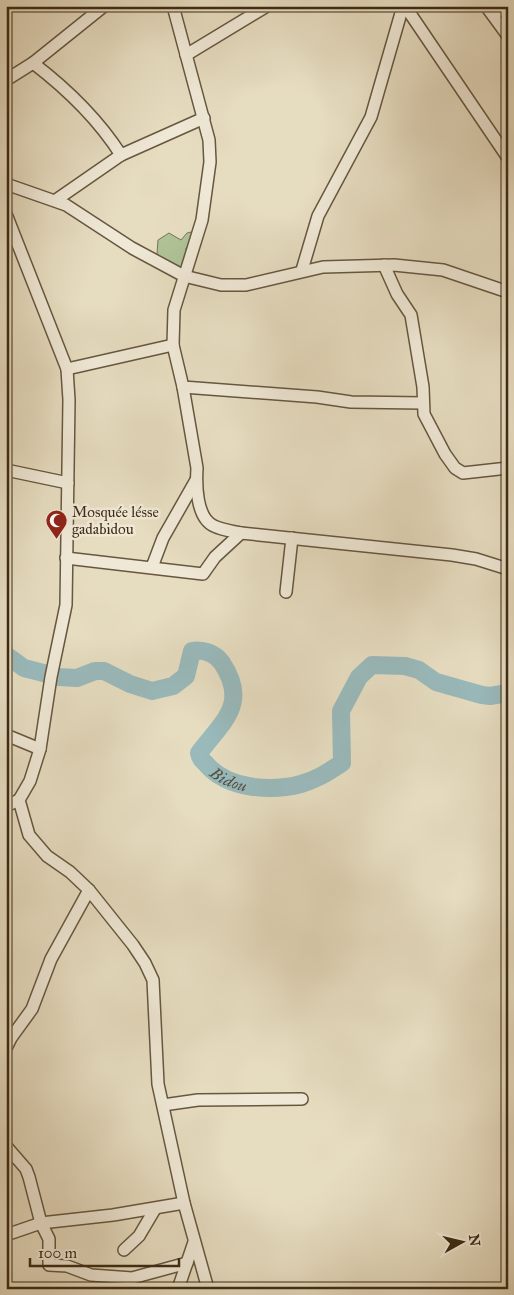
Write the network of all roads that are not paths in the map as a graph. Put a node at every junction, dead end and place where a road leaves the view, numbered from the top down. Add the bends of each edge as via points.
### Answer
1 (104, 6) edge
2 (173, 6) edge
3 (267, 6) edge
4 (404, 6) edge
5 (507, 6) edge
6 (490, 10) edge
7 (508, 36) edge
8 (186, 54) junction
9 (33, 63) junction
10 (6, 80) edge
11 (204, 118) junction
12 (121, 155) junction
13 (508, 158) edge
14 (6, 184) edge
15 (56, 200) junction
16 (7, 220) edge
17 (384, 265) junction
18 (302, 270) junction
19 (184, 276) junction
20 (508, 292) edge
21 (173, 345) junction
22 (67, 369) junction
23 (183, 387) junction
24 (423, 403) junction
25 (508, 468) edge
26 (6, 470) edge
27 (196, 480) junction
28 (68, 483) junction
29 (241, 533) junction
30 (292, 538) junction
31 (66, 558) junction
32 (152, 567) junction
33 (508, 569) edge
34 (286, 592) dead end
35 (6, 735) edge
36 (40, 749) junction
37 (19, 800) junction
38 (6, 806) edge
39 (88, 890) junction
40 (6, 1048) edge
41 (302, 1099) dead end
42 (163, 1105) junction
43 (6, 1146) edge
44 (184, 1203) junction
45 (155, 1209) junction
46 (40, 1223) junction
47 (6, 1234) edge
48 (194, 1242) junction
49 (124, 1250) dead end
50 (187, 1263) junction
51 (178, 1289) edge
52 (208, 1289) edge

1 - 9 street
2 - 8 street
3 - 8 street
4 - 13 street
4 - 18 street via 371,117 318,216
5 - 6 street
6 - 7 street
8 - 11 street
9 - 10 street
9 - 12 street via 96,121
11 - 12 street
11 - 19 street via 210,162 207,190 202,220
12 - 15 street
14 - 15 street
15 - 19 street
16 - 22 street
17 - 18 street via 323,266
17 - 20 street via 443,270
17 - 24 street via 396,294 412,314
18 - 19 street via 246,285 221,285
19 - 21 street via 174,310
21 - 22 street
21 - 23 street
22 - 28 street
23 - 24 street via 351,402
23 - 27 street via 197,468
24 - 25 street via 429,426 455,468 463,474 474,474
26 - 28 street
27 - 29 street via 200,507 208,522
27 - 32 street via 163,538
28 - 31 street
29 - 30 street
29 - 32 street via 203,574
30 - 33 street via 452,555
30 - 34 street
31 - 32 street
31 - 36 street via 66,605
35 - 36 street
36 - 37 street via 30,781
37 - 38 street
37 - 39 street via 29,835 47,856
39 - 40 street via 50,959 32,1008
39 - 42 street via 133,945 153,980 156,1065
41 - 42 street via 198,1100
42 - 44 street
43 - 46 street via 26,1169
44 - 45 street
44 - 48 street
45 - 46 street
45 - 49 street via 139,1236
46 - 47 street
46 - 50 street via 49,1239 48,1263 52,1266 68,1266 90,1275 132,1278
48 - 50 street
48 - 52 street
50 - 51 street

